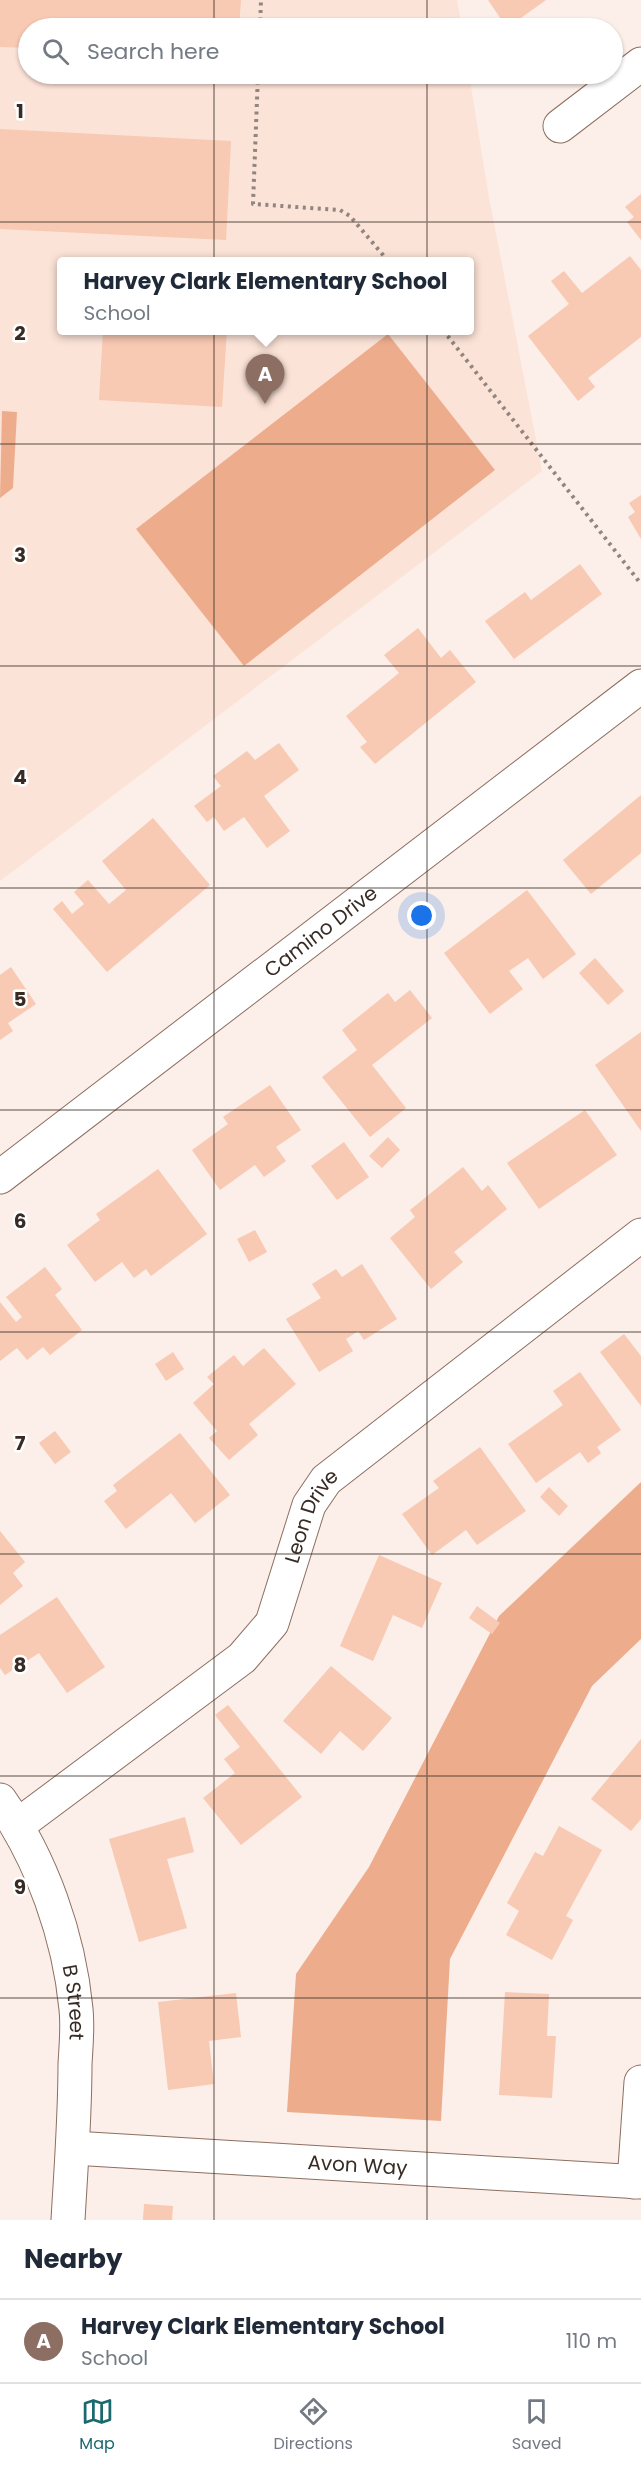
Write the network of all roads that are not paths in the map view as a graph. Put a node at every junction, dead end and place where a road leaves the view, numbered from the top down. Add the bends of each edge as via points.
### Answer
1 (641, 64) edge
2 (623, 78) edge
3 (615, 84) edge
4 (560, 126) dead end
5 (641, 686) edge
6 (0, 1177) edge
7 (641, 1235) edge
8 (9, 1812) edge
9 (641, 2082) edge
10 (73, 2148) junction
11 (638, 2182) edge
12 (68, 2220) edge

1 - 2 street
3 - 4 street
5 - 6 street, Camino Drive
7 - 8 street, Leon Drive via 326,1480 309,1504 272,1623 242,1658
8 - 10 street, B Street via 50,1899 73,1984
9 - 11 street
10 - 11 street, Avon Way
10 - 12 street, B Street

